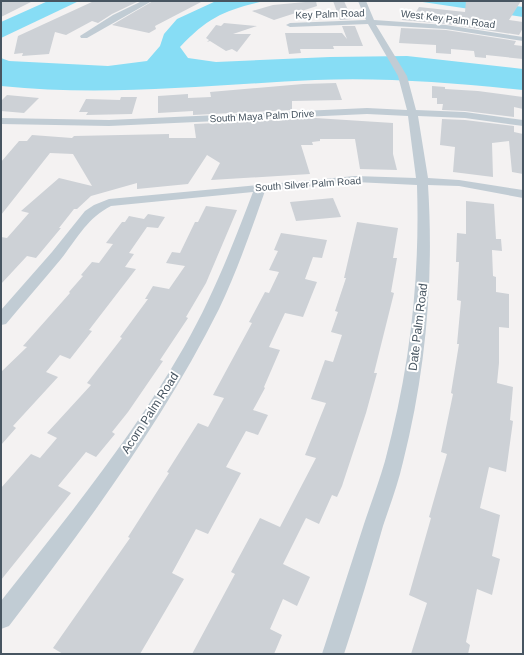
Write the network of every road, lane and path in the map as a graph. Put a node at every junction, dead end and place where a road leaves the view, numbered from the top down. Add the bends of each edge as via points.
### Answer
1 (148, 1) edge
2 (362, 1) edge
3 (371, 22) junction
4 (290, 25) dead end
5 (84, 36) dead end
6 (523, 39) edge
7 (412, 113) junction
8 (523, 123) edge
9 (3, 124) edge
10 (423, 181) junction
11 (261, 187) junction
12 (523, 194) edge
13 (1, 320) edge
14 (1, 618) edge
15 (333, 654) edge

1 - 5 street via 116,16
2 - 3 street, Date Palm Road
3 - 4 street, Key Palm Road
3 - 6 street, West Key Palm Road via 440,26
3 - 7 street, Date Palm Road via 400,68
7 - 8 street, South Maya Palm Drive via 464,115
7 - 9 street, South Maya Palm Drive via 328,112 109,123
7 - 10 street, Date Palm Road
10 - 11 street, South Silver Palm Road via 355,179
10 - 12 street, South Silver Palm Road via 459,183
10 - 15 street, Date Palm Road via 425,230 422,302 410,391 394,463
11 - 13 street, South Silver Palm Road via 122,201 109,203 95,210 88,214 53,261
11 - 14 street, Acorn Palm Road via 232,266 212,309 181,364 105,482

